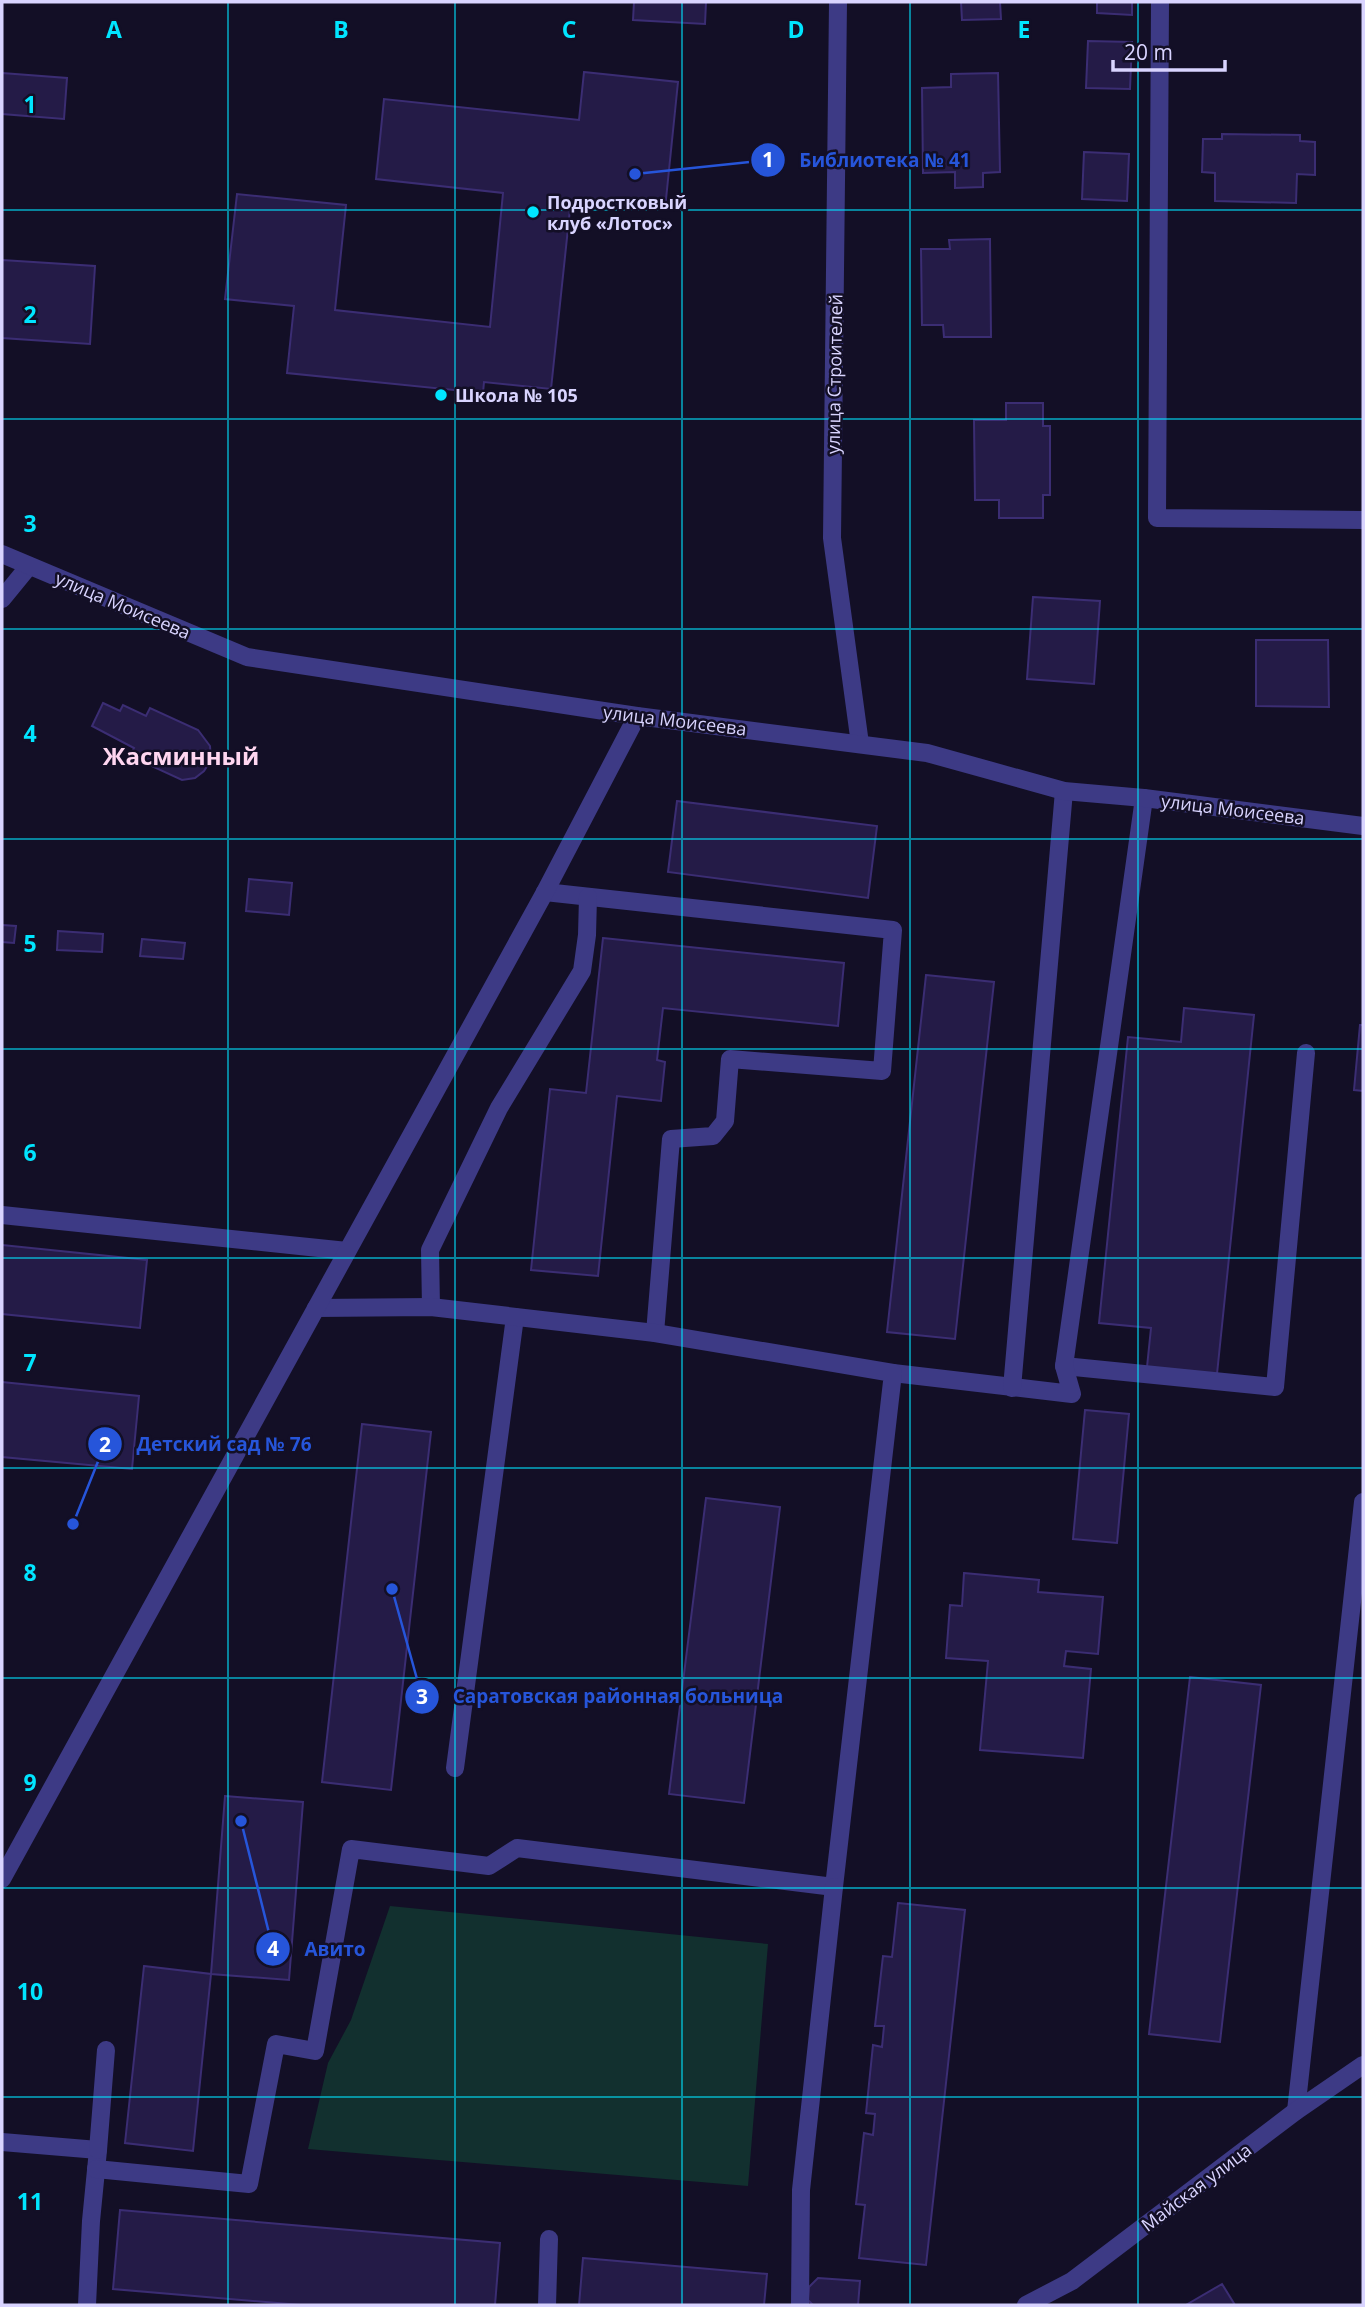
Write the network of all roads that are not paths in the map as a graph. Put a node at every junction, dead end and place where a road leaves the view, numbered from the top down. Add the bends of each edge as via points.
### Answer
1 (838, 2) edge
2 (1160, 2) edge
3 (1363, 520) edge
4 (2, 554) edge
5 (29, 566) junction
6 (2, 599) edge
7 (637, 716) junction
8 (860, 744) junction
9 (1064, 791) junction
10 (1144, 798) junction
11 (1363, 826) edge
12 (545, 892) junction
13 (588, 897) junction
14 (1306, 1054) dead end
15 (2, 1215) edge
16 (348, 1251) junction
17 (431, 1307) junction
18 (316, 1308) junction
19 (515, 1317) junction
20 (656, 1333) junction
21 (1064, 1366) junction
22 (893, 1373) junction
23 (1012, 1388) junction
24 (1363, 1502) edge
25 (455, 1768) dead end
26 (2, 1879) edge
27 (834, 1887) junction
28 (106, 2050) dead end
29 (1363, 2065) edge
30 (1296, 2110) junction
31 (2, 2142) edge
32 (98, 2150) junction
33 (96, 2169) junction
34 (549, 2239) dead end
35 (87, 2305) edge
36 (547, 2305) edge
37 (800, 2305) edge
38 (1026, 2305) edge

1 - 8 street, улица Строителей via 832,538
2 - 3 street via 1157,518
4 - 5 street, улица Моисеева
5 - 6 street
5 - 7 street, улица Моисеева via 247,657
7 - 8 street, улица Моисеева
7 - 12 street
8 - 9 street, улица Моисеева via 928,753
9 - 10 street, улица Моисеева
9 - 23 street
10 - 11 street, улица Моисеева
10 - 21 street
12 - 13 street
12 - 16 street
13 - 17 street via 582,971 499,1108 430,1250
13 - 20 street via 893,930 882,1071 730,1059 725,1121 713,1136 671,1139
14 - 21 street via 1275,1387
15 - 16 street
16 - 18 street
17 - 18 street
17 - 19 street
18 - 26 street
19 - 20 street
19 - 25 street
20 - 22 street
21 - 23 street via 1072,1394
22 - 23 street
22 - 27 street
24 - 30 street
27 - 33 street via 517,1849 489,1866 351,1849 315,2051 276,2044 249,2185
27 - 37 street via 801,2190
28 - 32 street
29 - 30 street, Майская улица
30 - 38 street, Майская улица via 1072,2281
31 - 32 street
32 - 33 street
33 - 35 street
34 - 36 street

